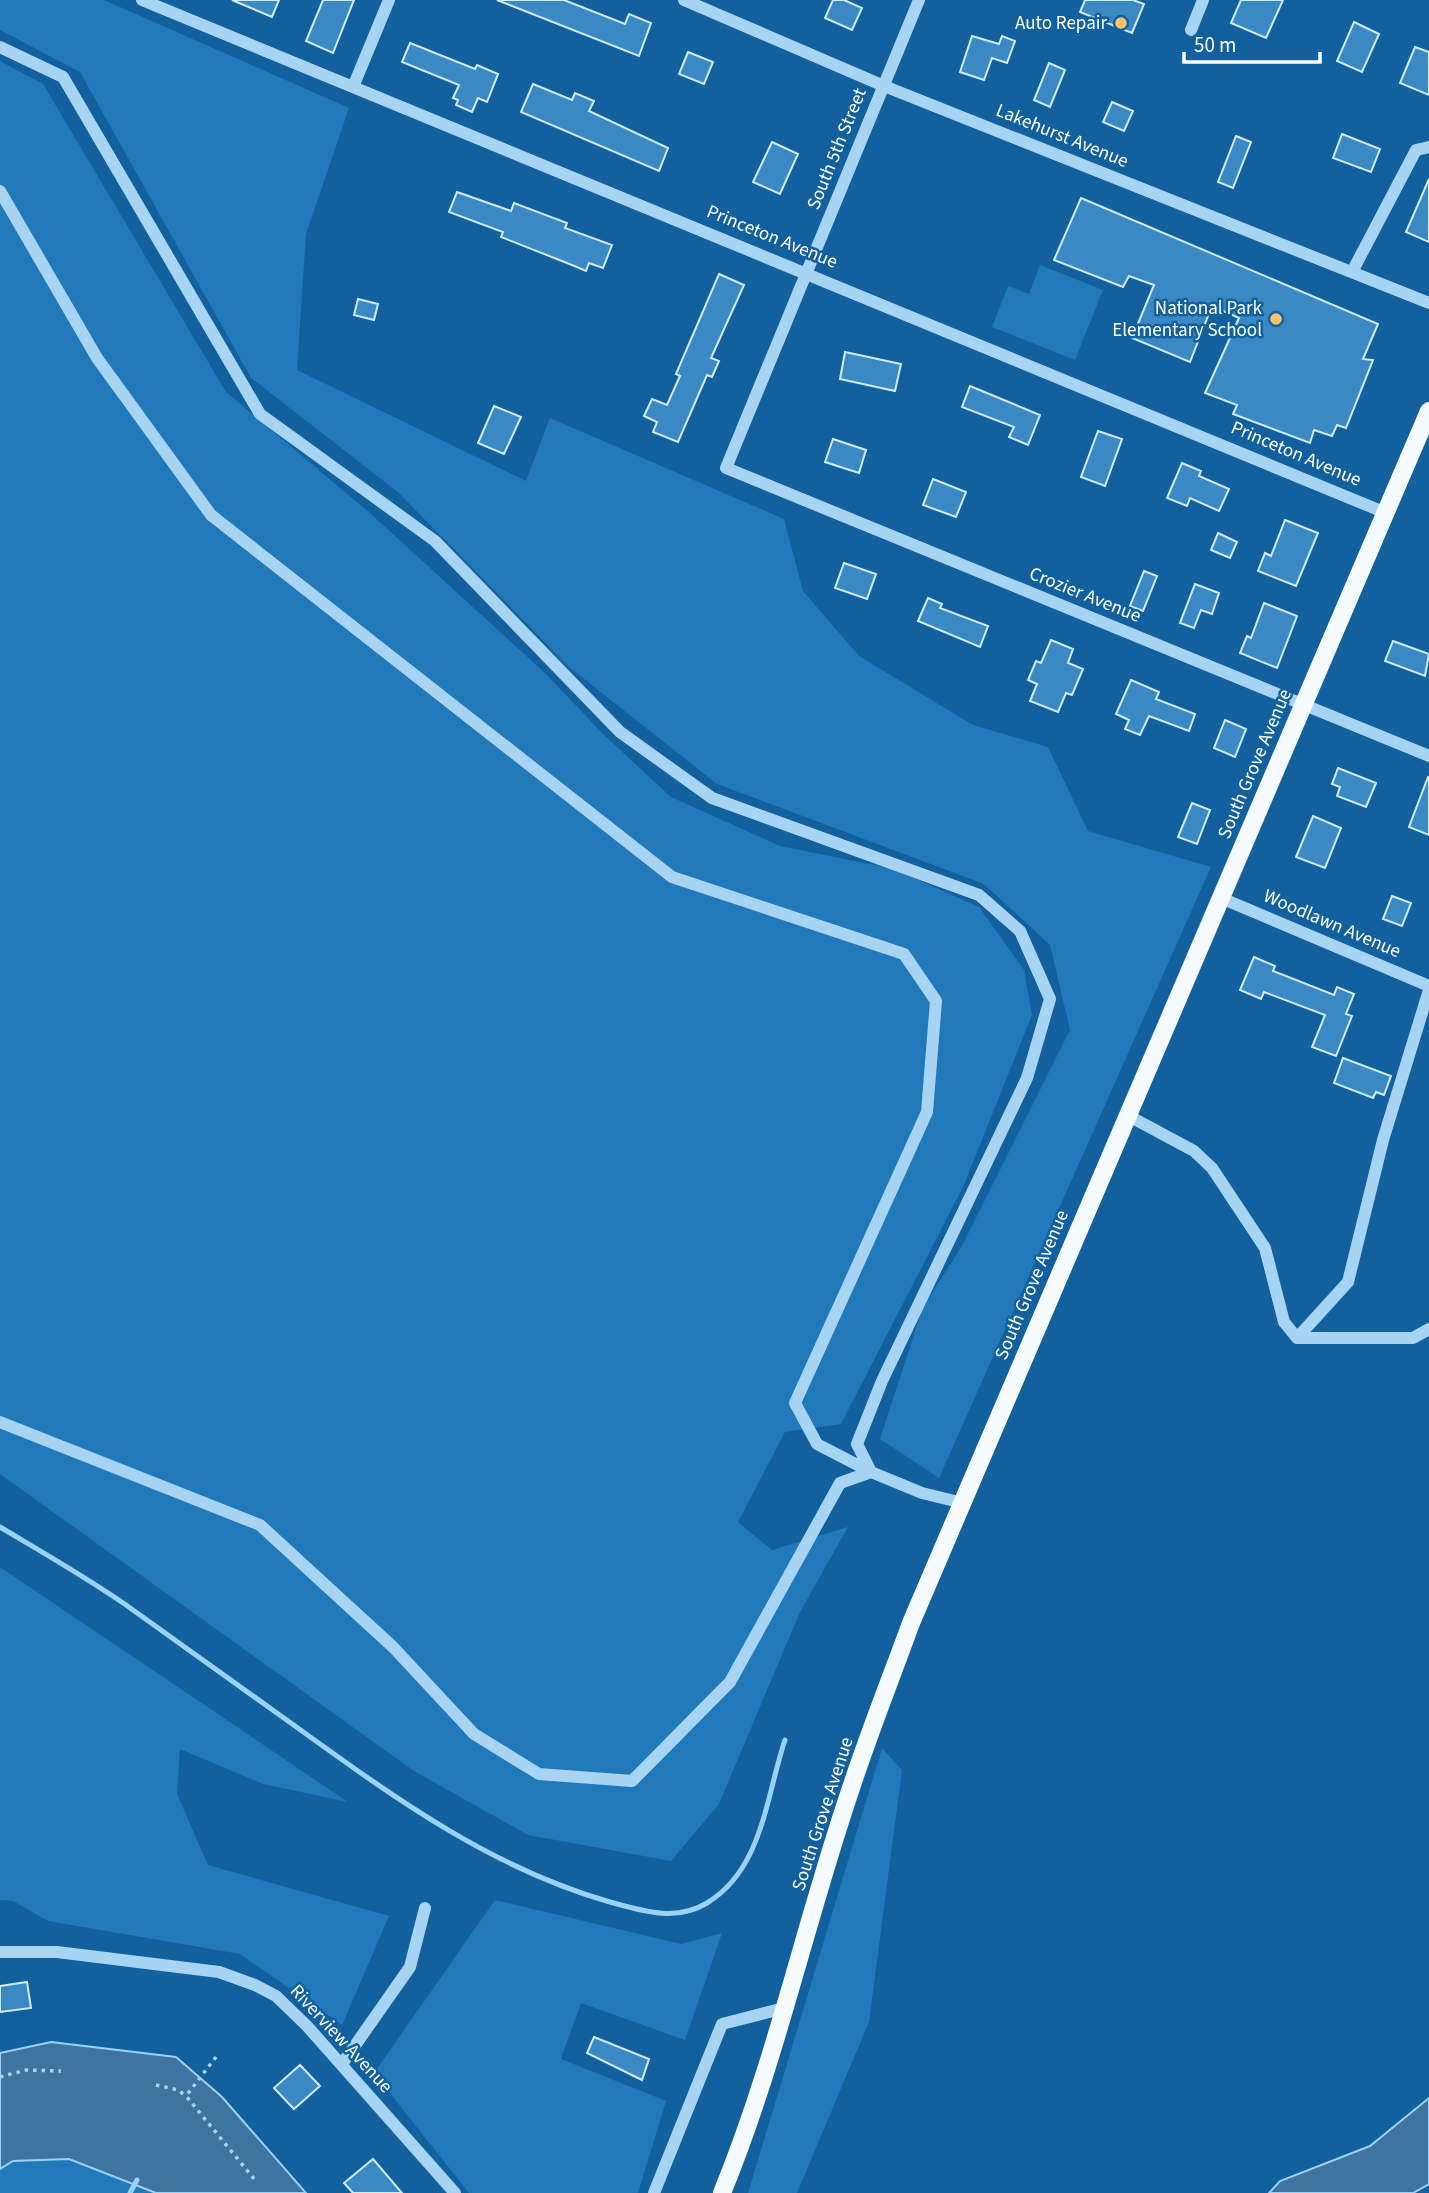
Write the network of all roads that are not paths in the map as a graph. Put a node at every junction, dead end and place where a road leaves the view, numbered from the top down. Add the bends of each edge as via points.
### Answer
1 (142, 0) edge
2 (389, 0) edge
3 (684, 0) edge
4 (919, 0) edge
5 (1203, 0) edge
6 (1191, 30) dead end
7 (0, 47) edge
8 (884, 86) junction
9 (353, 87) junction
10 (1429, 148) edge
11 (0, 191) edge
12 (807, 272) junction
13 (1352, 272) junction
14 (1429, 303) edge
15 (1429, 411) edge
16 (726, 468) joint
17 (1386, 513) junction
18 (1303, 706) junction
19 (1429, 757) edge
20 (1221, 898) junction
21 (1429, 988) edge
22 (1127, 1115) junction
23 (1429, 1329) edge
24 (1297, 1338) junction
25 (0, 1422) edge
26 (871, 1472) junction
27 (962, 1503) junction
28 (425, 1908) dead end
29 (0, 1952) edge
30 (788, 2007) junction
31 (342, 2064) junction
32 (455, 2193) edge
33 (654, 2193) edge
34 (722, 2193) edge

1 - 9 street, Princeton Avenue
2 - 9 street
3 - 8 street, Lakehurst Avenue
4 - 8 street, South 5th Street
5 - 6 street
7 - 26 street via 63,77 260,414 436,541 620,732 712,798 979,895 1020,932 1050,999 1027,1078 882,1381 857,1444
8 - 12 street, South 5th Street
8 - 13 street, Lakehurst Avenue
9 - 12 street, Princeton Avenue
10 - 13 street via 1416,150
11 - 26 street via 97,358 211,515 672,877 904,954 930,992 936,1001 928,1112 794,1403 817,1444
12 - 16 street, South 5th Street
12 - 17 street, Princeton Avenue
13 - 14 street, Lakehurst Avenue
15 - 17 main road, South Grove Avenue
16 - 18 street, Crozier Avenue
17 - 18 main road, South Grove Avenue
18 - 19 street, Crozier Avenue
18 - 20 main road, South Grove Avenue
20 - 21 street, Woodlawn Avenue
20 - 22 main road, South Grove Avenue
21 - 24 street via 1383,1140 1348,1282
22 - 24 street via 1194,1151 1212,1168 1265,1248 1284,1322
22 - 27 main road, South Grove Avenue
23 - 24 street via 1413,1338
25 - 26 street via 260,1525 393,1647 474,1734 538,1774 632,1781 730,1682 840,1483
26 - 27 street
27 - 30 main road, South Grove Avenue via 911,1623 850,1788
28 - 31 street via 410,1967
29 - 31 street, Riverview Avenue via 57,1952 219,1972 276,1996
30 - 33 street via 722,2024
30 - 34 main road, South Grove Avenue via 750,2125
31 - 32 street, Riverview Avenue

